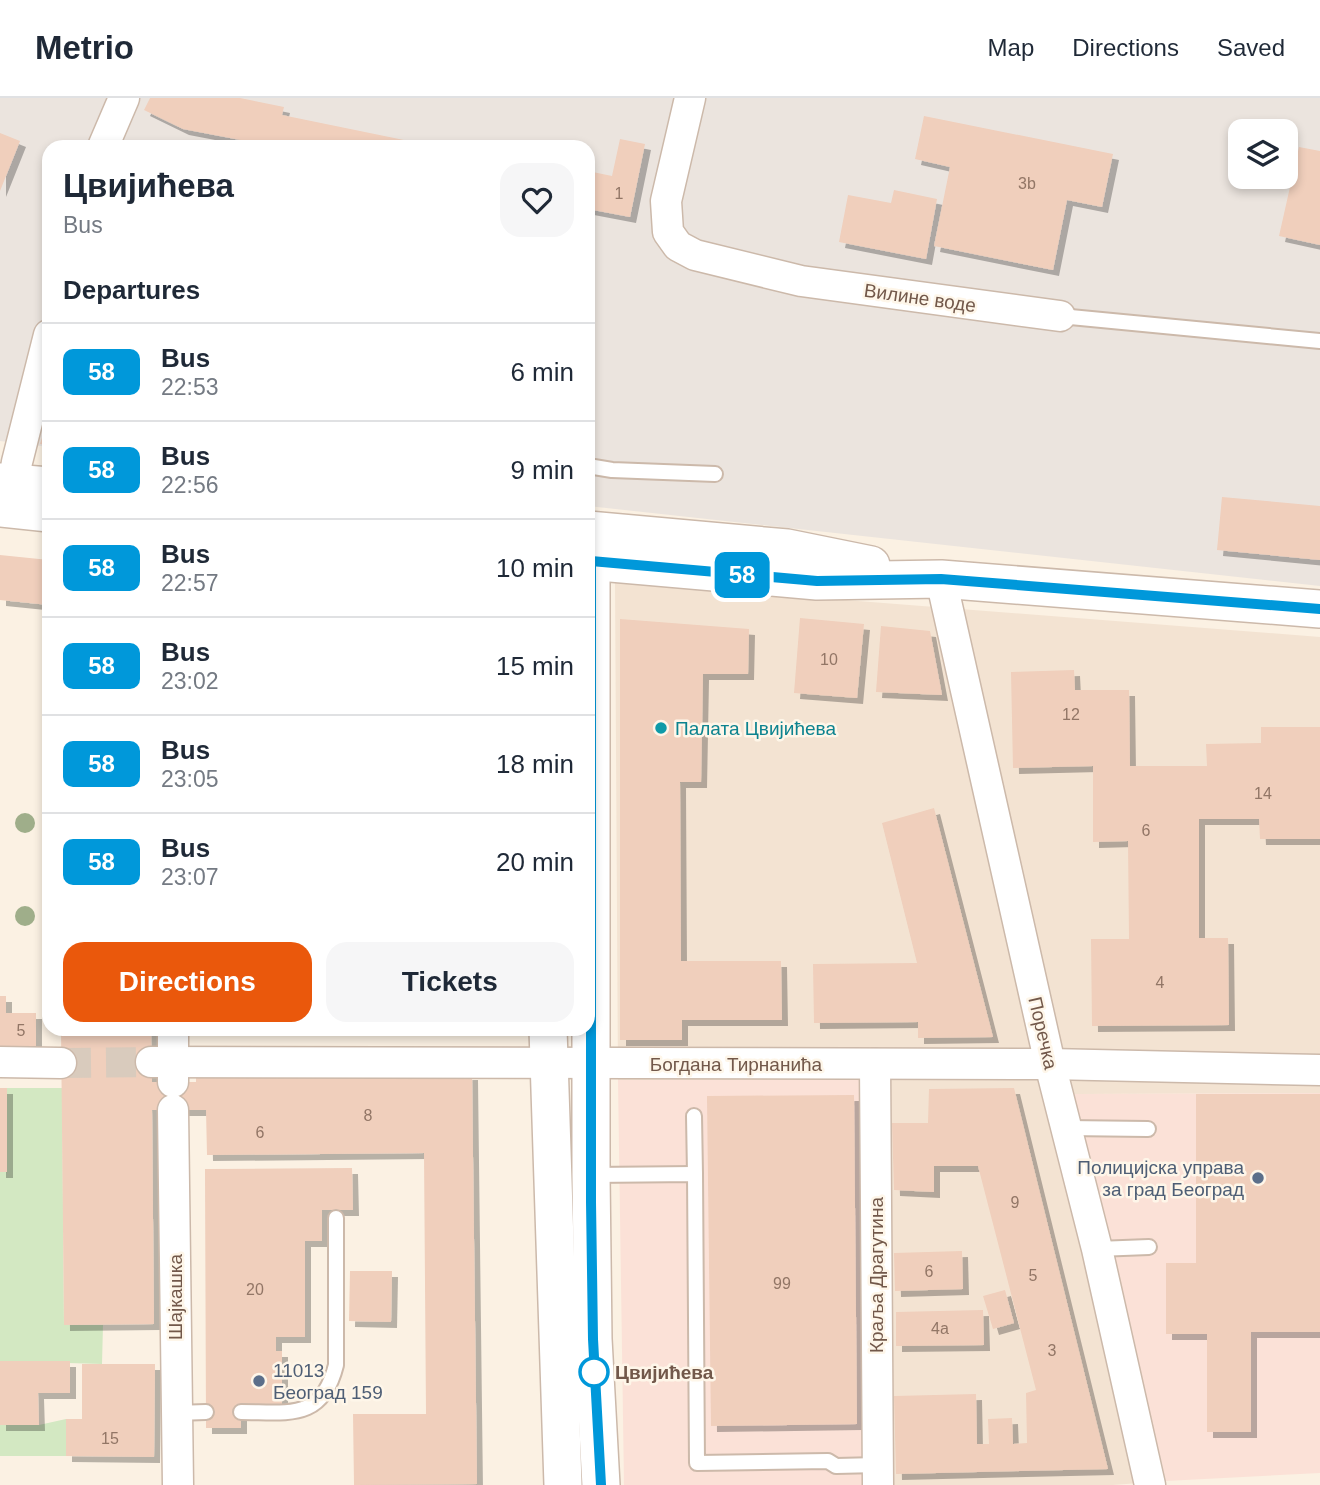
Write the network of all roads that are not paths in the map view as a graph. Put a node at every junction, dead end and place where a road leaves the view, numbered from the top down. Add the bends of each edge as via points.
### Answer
1 (124, 98) edge
2 (690, 98) edge
3 (106, 140) edge
4 (1060, 316) joint
5 (1320, 341) edge
6 (42, 361) edge
7 (595, 467) edge
8 (715, 474) dead end
9 (42, 488) edge
10 (5, 496) edge
11 (42, 510) edge
12 (595, 546) edge
13 (941, 579) junction
14 (1320, 609) edge
15 (172, 1036) edge
16 (548, 1036) edge
17 (591, 1036) edge
18 (0, 1062) edge
19 (61, 1063) tunnel mouth
20 (875, 1064) junction
21 (548, 1065) junction
22 (591, 1065) junction
23 (1060, 1065) junction
24 (1320, 1070) edge
25 (168, 1079) junction
26 (694, 1116) dead end
27 (1068, 1128) junction
28 (1148, 1129) dead end
29 (695, 1174) junction
30 (591, 1175) junction
31 (336, 1218) dead end
32 (1149, 1247) dead end
33 (1097, 1249) junction
34 (206, 1412) dead end
35 (242, 1412) dead end
36 (176, 1413) junction
37 (878, 1469) edge
38 (178, 1485) edge
39 (563, 1485) edge
40 (601, 1485) edge
41 (1150, 1485) edge

1 - 3 street
2 - 4 street, Вилине воде via 666,201 668,232 678,246 695,255 801,281
4 - 5 lane, Вилине воде
6 - 10 street
7 - 8 lane
9 - 10 street
10 - 11 street
12 - 13 street via 787,548
13 - 14 street
13 - 23 street, Поречка
15 - 25 street, Шајкашка
16 - 21 street
17 - 22 street
18 - 19 street
20 - 22 street, Богдана Тирнанића
20 - 23 street, Богдана Тирнанића
20 - 37 street, Краља Драгутина
21 - 22 street, Богдана Тирнанића
21 - 25 street, Богдана Тирнанића
21 - 39 street
22 - 30 street
23 - 24 street, Богдана Тирнанића
23 - 27 street, Поречка
25 - 36 street, Шајкашка
26 - 29 lane
27 - 28 lane
27 - 33 street, Поречка
29 - 30 lane
29 - 37 lane via 703,1375 697,1463 828,1461 836,1457
30 - 40 street
31 - 35 lane via 329,1296 337,1365 325,1394 313,1407 299,1412
32 - 33 lane
33 - 41 street, Поречка
34 - 36 lane
36 - 38 street, Шајкашка

